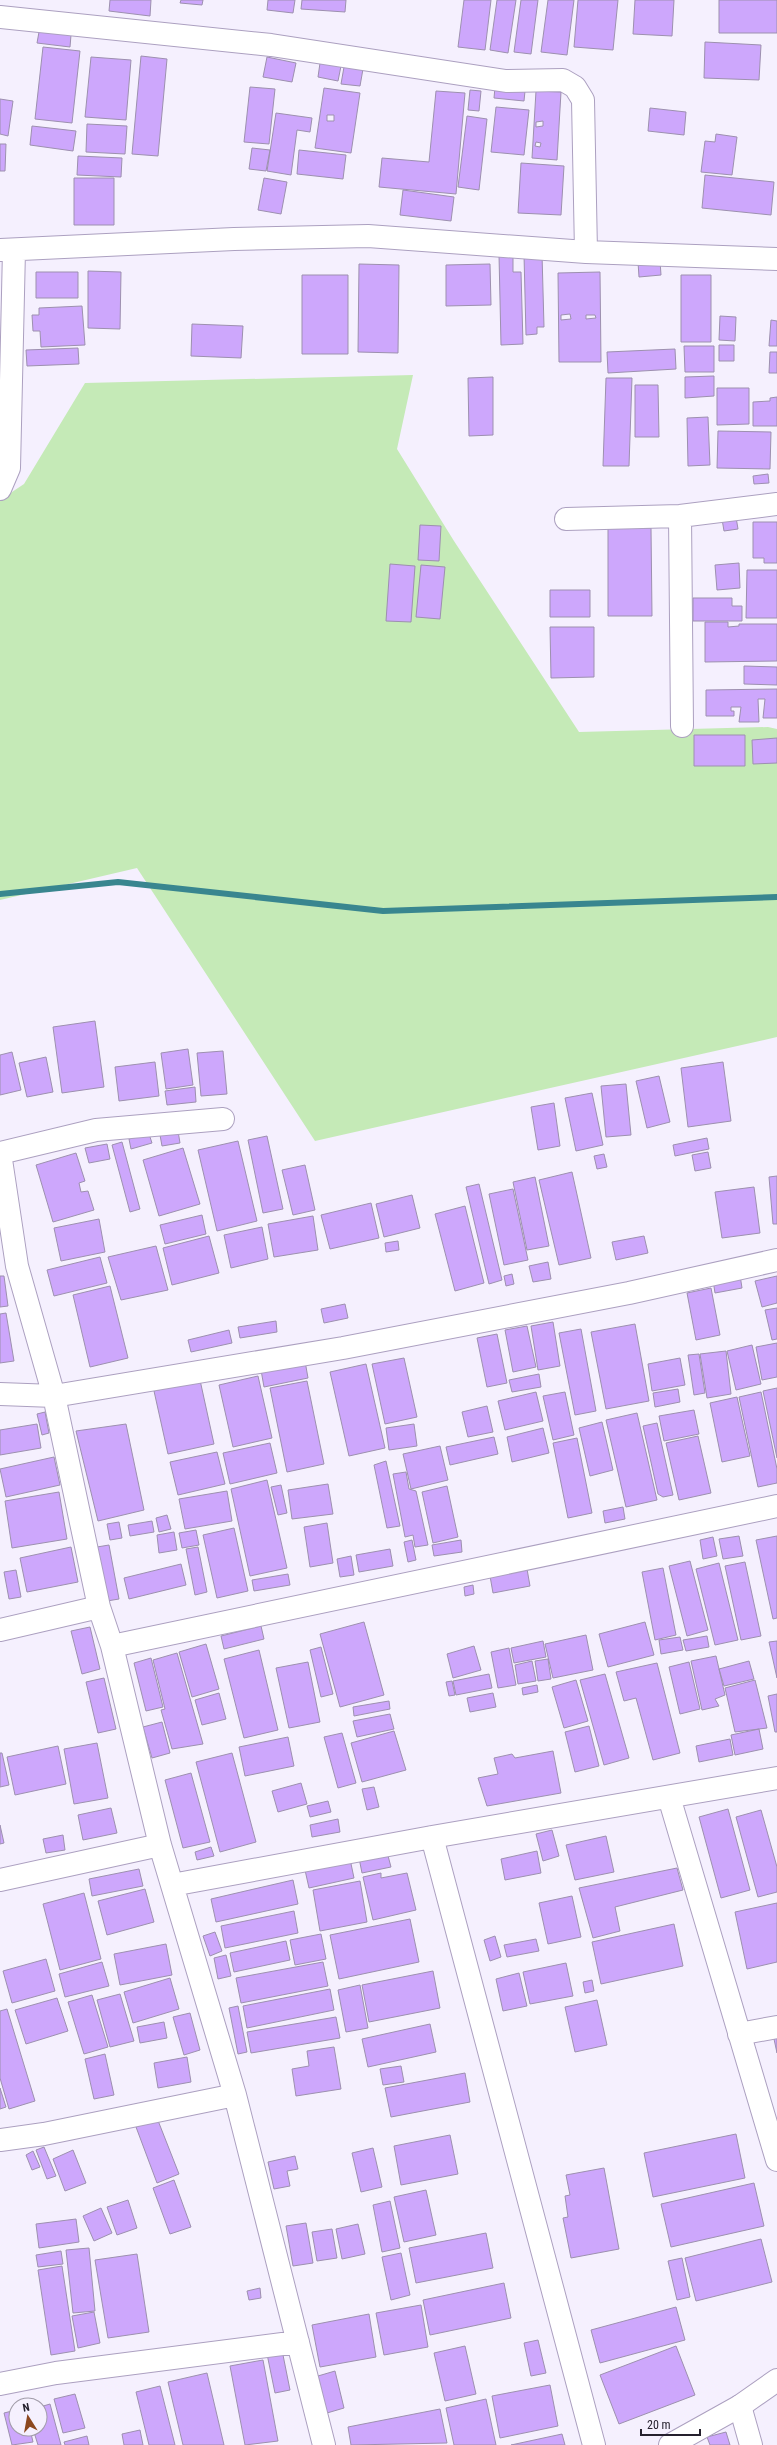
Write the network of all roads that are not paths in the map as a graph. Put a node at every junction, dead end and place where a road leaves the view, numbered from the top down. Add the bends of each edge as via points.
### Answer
1 (0, 17) edge
2 (7, 250) edge
3 (586, 252) junction
4 (777, 259) edge
5 (0, 489) edge
6 (777, 504) edge
7 (680, 516) junction
8 (566, 519) dead end
9 (682, 726) dead end
10 (223, 1119) dead end
11 (0, 1153) edge
12 (777, 1260) edge
13 (0, 1394) edge
14 (54, 1396) junction
15 (777, 1506) edge
16 (99, 1607) junction
17 (0, 1630) edge
18 (112, 1646) junction
19 (777, 1778) edge
20 (669, 1797) junction
21 (432, 1837) junction
22 (160, 1845) junction
23 (0, 1880) edge
24 (172, 1885) junction
25 (777, 2027) edge
26 (739, 2034) junction
27 (235, 2095) junction
28 (0, 2140) edge
29 (777, 2160) edge
30 (298, 2342) junction
31 (777, 2380) edge
32 (0, 2384) edge
33 (740, 2406) junction
34 (324, 2445) edge
35 (594, 2445) edge
36 (670, 2445) edge
37 (750, 2445) edge

1 - 3 street via 271,45 506,81 563,80 575,87 583,100
2 - 3 street via 234,239 368,236
2 - 5 street via 9,468
3 - 4 street
6 - 7 street
7 - 8 street
7 - 9 street
10 - 11 street via 96,1130
11 - 14 street via 17,1266
12 - 14 street via 629,1293 342,1348
13 - 14 street
14 - 16 street
15 - 18 street
16 - 17 street
16 - 18 street
18 - 22 street
19 - 20 street
20 - 21 street
20 - 26 street
21 - 24 street
21 - 35 street
22 - 23 street
22 - 24 street
24 - 27 street
25 - 26 street
26 - 29 street
27 - 28 street via 44,2134
27 - 30 street
30 - 32 street via 56,2373
30 - 34 street
31 - 33 street
33 - 36 street
33 - 37 street

